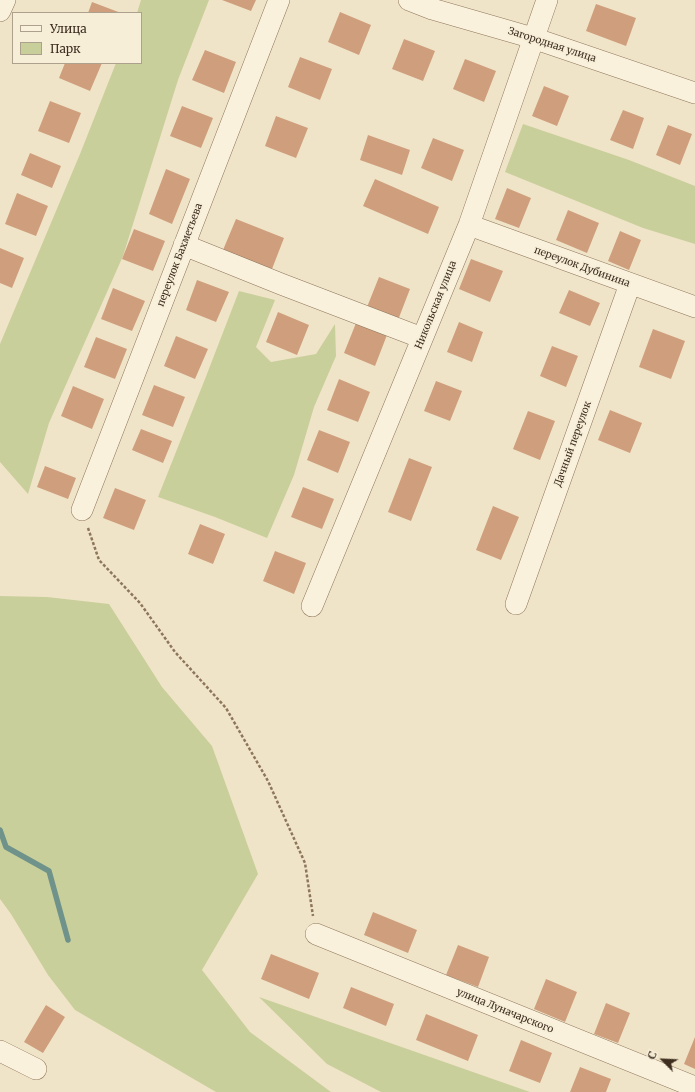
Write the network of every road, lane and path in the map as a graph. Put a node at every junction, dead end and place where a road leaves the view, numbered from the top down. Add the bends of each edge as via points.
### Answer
1 (4, 0) edge
2 (279, 0) edge
3 (409, 0) edge
4 (547, 0) edge
5 (0, 12) edge
6 (533, 38) junction
7 (695, 93) edge
8 (469, 225) junction
9 (184, 244) junction
10 (630, 284) junction
11 (695, 307) edge
12 (422, 338) junction
13 (82, 510) joint
14 (516, 604) dead end
15 (312, 606) dead end
16 (316, 934) joint
17 (0, 1052) edge
18 (36, 1069) dead end
19 (695, 1087) edge

1 - 5 street
2 - 9 street, переулок Бахметьева
3 - 6 street, Загородная улица
4 - 6 street, Никольская улица
6 - 7 street, Загородная улица
6 - 8 street, Никольская улица
8 - 10 street, переулок Дубинина
8 - 12 street, Никольская улица
9 - 12 street
9 - 13 street, переулок Бахметьева
10 - 11 street, переулок Дубинина
10 - 14 street, Дачный переулок
12 - 15 street, Никольская улица
13 - 16 path via 99,560 140,603 175,652 226,708 268,781 305,863
16 - 19 street, улица Луначарского
17 - 18 street

